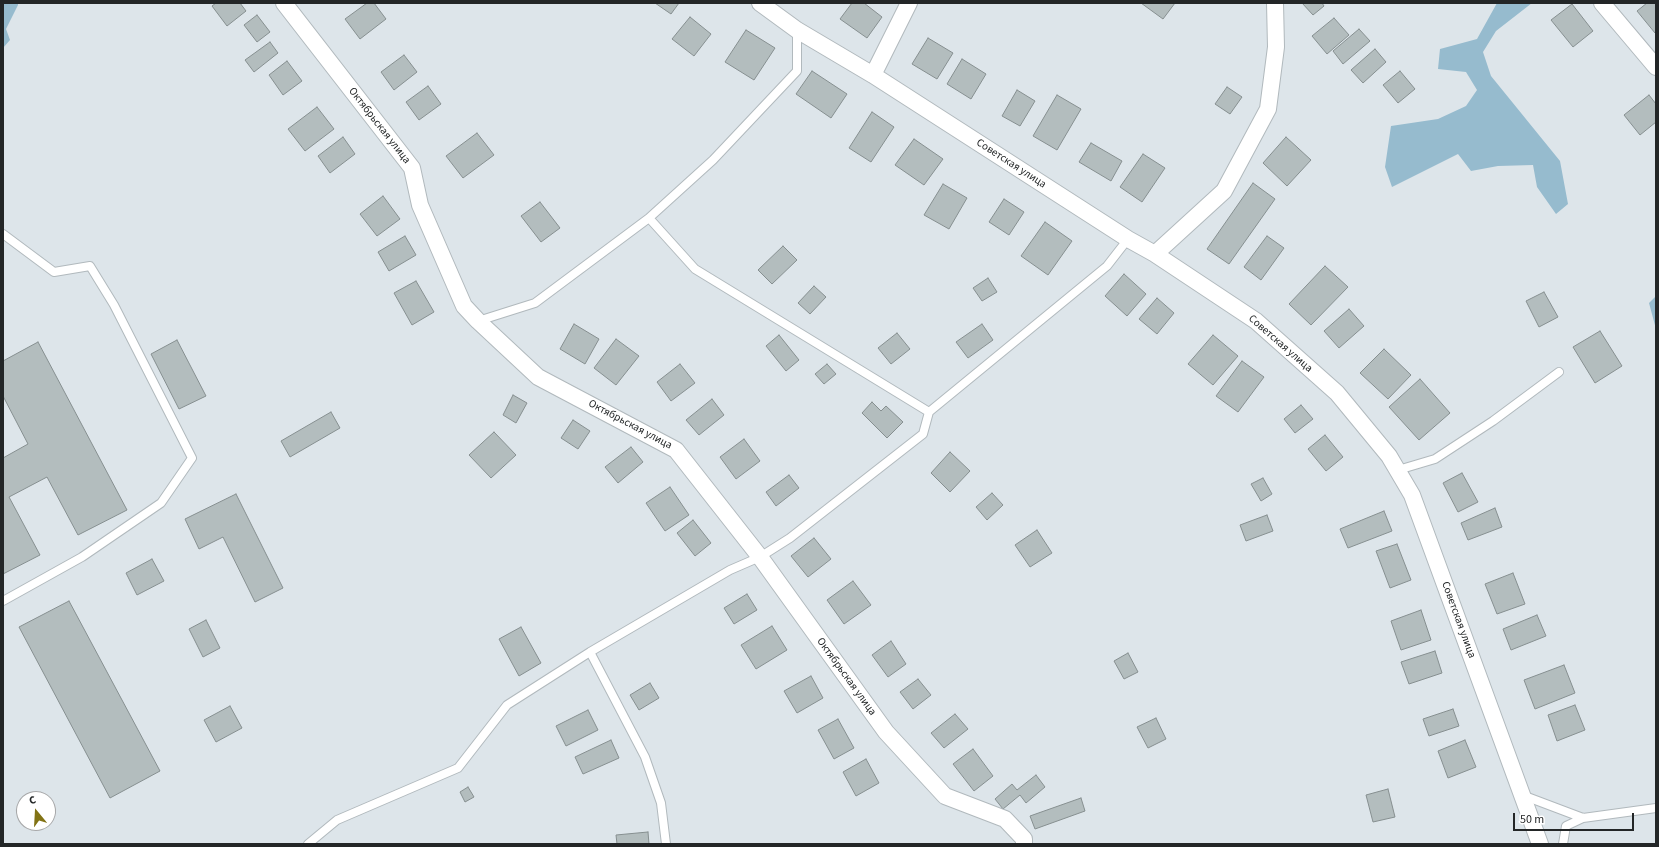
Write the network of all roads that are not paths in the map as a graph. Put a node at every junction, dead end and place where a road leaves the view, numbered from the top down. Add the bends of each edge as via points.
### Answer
1 (284, 3) edge
2 (760, 3) edge
3 (909, 3) edge
4 (1275, 3) edge
5 (1602, 3) edge
6 (797, 30) junction
7 (1656, 67) edge
8 (873, 75) junction
9 (650, 218) junction
10 (3, 234) edge
11 (1128, 239) junction
12 (1155, 254) junction
13 (478, 321) junction
14 (1559, 372) dead end
15 (929, 412) junction
16 (1398, 470) junction
17 (760, 557) junction
18 (3, 601) edge
19 (590, 652) junction
20 (1522, 795) junction
21 (1656, 808) edge
22 (1583, 818) junction
23 (308, 844) edge
24 (666, 844) edge
25 (1024, 844) edge
26 (1540, 844) edge
27 (1563, 844) edge

1 - 13 street, Октябрьская улица via 412,168 420,205 464,306
2 - 6 street, Советская улица
3 - 8 street
4 - 12 street via 1276,47 1268,109 1224,191
5 - 7 street
6 - 8 street, Советская улица
6 - 9 lane via 797,71 713,160
8 - 11 street, Советская улица
9 - 13 lane via 535,303
9 - 15 lane via 695,269
10 - 18 lane via 54,272 90,266 114,305 192,458 161,503 82,557
11 - 12 street, Советская улица
11 - 15 lane via 1107,266
12 - 16 street, Советская улица via 1256,320 1337,393
13 - 17 street, Октябрьская улица via 538,377 676,450
14 - 16 lane via 1493,421 1435,459
15 - 17 lane via 923,434 790,538
16 - 20 street, Советская улица via 1412,495
17 - 19 lane via 730,570
17 - 25 street, Октябрьская улица via 886,732 945,796 1005,819 1024,838
19 - 23 lane via 507,705 458,768 337,820
19 - 24 lane via 645,757 661,803
20 - 22 lane
20 - 26 street, Советская улица
21 - 22 lane
22 - 27 lane via 1566,826

